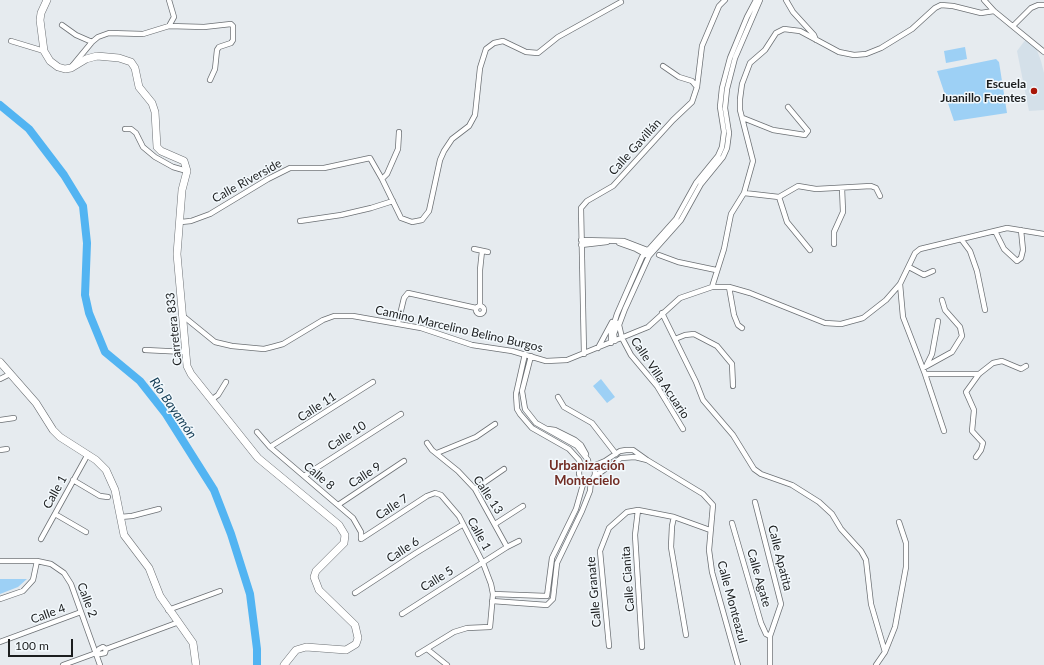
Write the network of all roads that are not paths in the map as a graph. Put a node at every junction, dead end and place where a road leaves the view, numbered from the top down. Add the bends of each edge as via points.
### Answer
1 (48, 0) edge
2 (169, 0) edge
3 (725, 0) edge
4 (756, 0) edge
5 (760, 0) edge
6 (786, 0) edge
7 (984, 0) edge
8 (621, 2) dead end
9 (1044, 5) edge
10 (994, 11) junction
11 (62, 25) dead end
12 (169, 26) junction
13 (1014, 26) junction
14 (816, 40) junction
15 (11, 41) dead end
16 (92, 42) junction
17 (44, 51) junction
18 (1044, 52) edge
19 (663, 66) dead end
20 (71, 68) junction
21 (210, 80) dead end
22 (697, 87) junction
23 (788, 107) dead end
24 (743, 118) junction
25 (125, 129) dead end
26 (399, 132) dead end
27 (187, 171) junction
28 (382, 179) junction
29 (842, 188) junction
30 (744, 193) junction
31 (880, 196) dead end
32 (779, 197) junction
33 (393, 201) junction
34 (300, 221) dead end
35 (181, 222) junction
36 (1021, 230) junction
37 (995, 231) junction
38 (1044, 234) edge
39 (961, 239) junction
40 (581, 242) junction
41 (834, 244) dead end
42 (474, 249) dead end
43 (810, 250) dead end
44 (482, 251) junction
45 (488, 252) dead end
46 (648, 253) junction
47 (659, 256) dead end
48 (909, 267) junction
49 (716, 270) junction
50 (933, 271) dead end
51 (900, 284) junction
52 (712, 287) junction
53 (729, 287) junction
54 (942, 300) dead end
55 (985, 310) dead end
56 (662, 313) junction
57 (620, 315) junction
58 (183, 316) junction
59 (938, 321) dead end
60 (398, 323) junction
61 (742, 328) dead end
62 (622, 338) junction
63 (675, 339) junction
64 (613, 342) junction
65 (598, 348) junction
66 (145, 350) dead end
67 (186, 352) junction
68 (525, 354) junction
69 (584, 354) junction
70 (531, 356) junction
71 (0, 362) edge
72 (1026, 366) dead end
73 (923, 368) junction
74 (10, 374) junction
75 (925, 374) junction
76 (979, 374) junction
77 (0, 379) edge
78 (226, 382) dead end
79 (373, 382) dead end
80 (733, 386) dead end
81 (558, 397) dead end
82 (211, 400) junction
83 (401, 414) dead end
84 (14, 418) dead end
85 (0, 420) edge
86 (495, 424) dead end
87 (683, 429) dead end
88 (944, 431) dead end
89 (257, 432) dead end
90 (427, 443) dead end
91 (270, 447) junction
92 (7, 449) dead end
93 (0, 450) edge
94 (437, 453) junction
95 (616, 453) junction
96 (88, 454) junction
97 (976, 457) dead end
98 (619, 459) junction
99 (647, 460) junction
100 (404, 461) dead end
101 (590, 466) junction
102 (582, 467) junction
103 (504, 469) dead end
104 (304, 476) junction
105 (592, 479) junction
106 (73, 480) junction
107 (584, 481) junction
108 (475, 489) junction
109 (435, 493) joint
110 (108, 497) dead end
111 (755, 502) dead end
112 (338, 504) junction
113 (523, 506) dead end
114 (159, 509) dead end
115 (638, 510) junction
116 (55, 514) junction
117 (120, 517) junction
118 (674, 517) junction
119 (899, 522) dead end
120 (732, 523) dead end
121 (495, 524) junction
122 (462, 525) junction
123 (710, 530) junction
124 (86, 532) dead end
125 (41, 539) dead end
126 (361, 539) joint
127 (519, 541) dead end
128 (507, 547) junction
129 (0, 561) edge
130 (37, 561) junction
131 (483, 563) junction
132 (220, 591) dead end
133 (355, 593) dead end
134 (493, 594) junction
135 (0, 599) edge
136 (492, 602) junction
137 (168, 610) junction
138 (81, 612) junction
139 (402, 614) dead end
140 (179, 622) junction
141 (686, 635) dead end
142 (770, 636) junction
143 (0, 642) edge
144 (609, 646) dead end
145 (642, 647) dead end
146 (427, 650) junction
147 (885, 652) junction
148 (96, 653) junction
149 (418, 654) dead end
150 (64, 665) edge
151 (100, 665) edge
152 (196, 665) edge
153 (284, 665) edge
154 (447, 665) edge
155 (738, 665) edge
156 (770, 665) edge
157 (876, 665) edge

1 - 17 street via 40,20
2 - 12 street via 174,17
3 - 22 street, Calle Gavillán via 702,46
4 - 46 street via 730,58 722,88 720,107 724,132 718,156 696,183 676,219
5 - 46 street via 735,58 728,83 725,108 729,138 725,152 701,184 677,226
6 - 14 street
7 - 10 street
8 - 33 street, Calle Riverside via 558,37 538,53 526,52 503,41 494,43 486,49 480,68 475,115 469,126 452,139 444,151 426,216 419,222 406,222 401,218
9 - 13 street via 1031,8
10 - 13 street
10 - 14 street via 981,13 941,5 912,30 866,54 839,52
11 - 16 street
12 - 16 street via 144,34 109,33
12 - 21 street via 233,26 233,40 219,47
13 - 18 street
14 - 24 street via 800,31 788,29 776,33 765,50 750,63 745,75 740,99
15 - 17 street
16 - 20 street
17 - 20 street via 50,61 58,67
19 - 22 street via 679,77 692,81
20 - 27 street via 97,56 131,62 139,87 152,103 155,112 157,147 161,152 184,161
22 - 40 street, Calle Gavillán via 692,102 672,120 614,186 580,208
23 - 24 street via 807,130 805,135 774,130
24 - 30 street via 753,161
25 - 27 street via 131,129 136,133 144,147 155,157
26 - 28 street via 398,149 387,174
27 - 35 street, Carretera 833 via 182,190
28 - 33 street, Calle Riverside
28 - 35 street, Calle Riverside via 370,158 324,168 290,168 210,214
29 - 31 street via 871,186 876,188
29 - 32 street via 816,189 798,186
29 - 41 street via 843,212 834,232
30 - 32 street
30 - 49 street via 731,214 724,249
32 - 43 street via 787,222
33 - 34 street via 341,215
35 - 58 street, Carretera 833 via 177,254
36 - 37 street, Camino Marcelino Belino Burgos via 1007,228
36 - 37 street via 1023,250 1021,258 1017,261 1008,254
36 - 38 street, Camino Marcelino Belino Burgos
37 - 39 street, Camino Marcelino Belino Burgos
39 - 48 street, Camino Marcelino Belino Burgos via 920,249 915,253
39 - 55 street via 975,264
40 - 46 street via 624,241
40 - 69 street, Calle Gavillán
42 - 44 street
44 - 45 street
44 - 60 street via 478,307 408,293 404,298
46 - 57 street
47 - 49 street
48 - 50 street via 924,275
48 - 51 street, Camino Marcelino Belino Burgos
49 - 52 street
51 - 53 street, Camino Marcelino Belino Burgos via 886,300 863,318 841,324 825,323
51 - 73 street via 902,317
52 - 53 street, Camino Marcelino Belino Burgos
52 - 56 street, Camino Marcelino Belino Burgos via 680,298
53 - 61 street via 734,315
54 - 73 street via 945,310 960,327 962,336 952,352
56 - 62 street, Camino Marcelino Belino Burgos via 648,327
56 - 63 street
57 - 62 street via 619,329
57 - 64 street via 611,333
57 - 65 street
58 - 60 street, Camino Marcelino Belino Burgos via 215,342 264,349 283,344 334,316 353,316
58 - 67 street, Carretera 833
59 - 73 street via 930,359
60 - 68 street, Camino Marcelino Belino Burgos via 472,345
62 - 64 street, Camino Marcelino Belino Burgos
62 - 87 street, Calle Villa Acuario
63 - 80 street via 694,334 717,346 732,364
63 - 147 street via 703,400 733,435 754,469 792,485 819,502 832,514 841,529 861,551 866,560 871,604
64 - 65 street, Camino Marcelino Belino Burgos
65 - 69 street, Camino Marcelino Belino Burgos
66 - 67 street
67 - 82 street, Carretera 833 via 187,366 191,374
68 - 70 street, Camino Marcelino Belino Burgos
68 - 102 street via 516,394 517,409 532,428 569,449
69 - 70 street, Camino Marcelino Belino Burgos via 567,360 546,361
70 - 101 street via 522,390 522,400 529,416 577,446
71 - 74 street
72 - 76 street via 1021,369 997,361 987,365
73 - 75 street
74 - 77 street
74 - 96 street via 36,403 53,430
75 - 76 street
75 - 88 street
76 - 97 street via 966,392 974,410 972,431 983,444
78 - 82 street via 218,395
79 - 91 street, Calle 11
81 - 95 street via 564,407 592,423
82 - 153 street, Carretera 833 via 258,458 339,525 345,535 344,544 316,571 314,577 319,590 355,626 358,638 356,644 346,650 306,647 296,650
83 - 104 street, Calle 10
84 - 85 street
86 - 94 street via 476,437
89 - 91 street, Calle 8
90 - 94 street, Calle 13
91 - 104 street, Calle 8
92 - 93 street
94 - 108 street, Calle 13
95 - 98 street
95 - 99 street, Calle Monteazul via 633,450
95 - 101 street, Calle Monteazul via 605,461
96 - 106 street, Calle 1
96 - 117 street via 101,464 111,478 116,490
98 - 99 street, Calle Monteazul via 628,456
98 - 105 street
99 - 123 street, Calle Monteazul via 710,500 713,511
100 - 112 street, Calle 9
101 - 102 street
101 - 105 street via 594,470
102 - 107 street via 579,473
103 - 108 street
104 - 112 street, Calle 8
105 - 107 street
105 - 136 street via 582,511 557,563 553,599 547,605
106 - 110 street via 100,496
106 - 116 street, Calle 1
107 - 134 street via 576,509 552,558 546,596
108 - 121 street, Calle 13
109 - 122 street, Calle 1 via 441,495 452,507
109 - 126 street, Calle 7
111 - 142 street, Calle Apatita via 781,604
112 - 126 street, Calle 8 via 353,518 361,532
113 - 121 street
114 - 117 street
115 - 118 street
115 - 144 street, Calle Granate via 627,512 609,528 600,551
115 - 145 street, Calle Cianita via 635,535
116 - 124 street
116 - 125 street, Calle 1
117 - 137 street via 124,535 149,568
118 - 123 street
118 - 141 street via 671,547
119 - 147 street via 906,543 906,567 895,627
120 - 142 street, Calle Agate via 761,623 766,634
121 - 128 street, Calle 13
122 - 131 street, Calle 1
122 - 133 street, Calle 6
123 - 155 street, Calle Monteazul via 712,572
127 - 128 street, Calle 5
128 - 131 street, Calle 5
129 - 130 street, Calle 2
130 - 135 street via 33,580 23,591
130 - 138 street, Calle 2 via 51,564 64,573 71,584
131 - 134 street, Calle 1
131 - 139 street, Calle 5
132 - 137 street
134 - 136 street
136 - 146 street via 490,627 467,628 454,632
137 - 140 street
138 - 143 street, Calle 4
138 - 148 street, Calle 2
140 - 148 street via 106,649 105,653
140 - 152 street via 193,643
142 - 156 street, Calle Apatita
146 - 149 street
146 - 154 street
147 - 157 street
148 - 150 street
148 - 151 street

